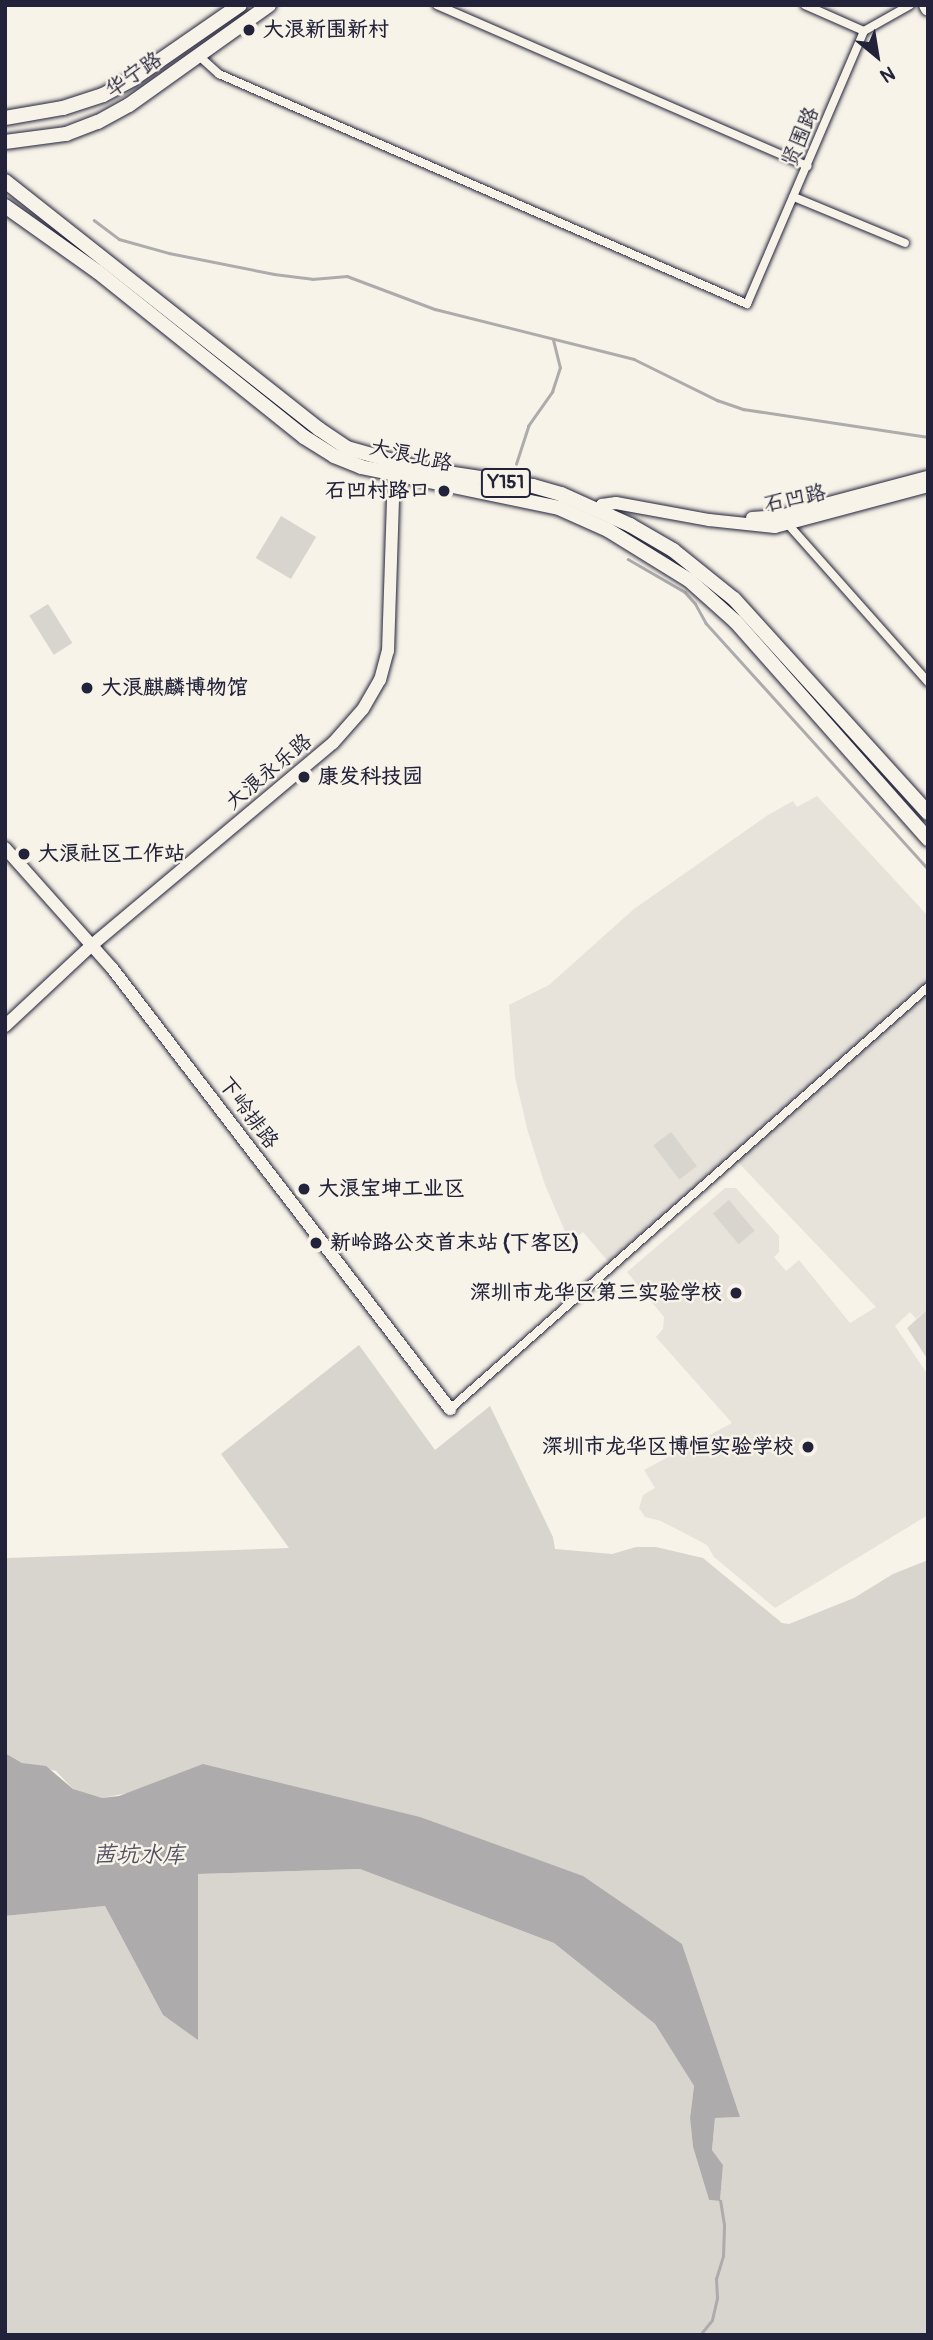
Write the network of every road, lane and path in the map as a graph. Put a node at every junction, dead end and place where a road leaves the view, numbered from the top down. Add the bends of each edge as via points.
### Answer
1 (240, 5) edge
2 (269, 5) edge
3 (437, 5) edge
4 (806, 5) edge
5 (910, 5) edge
6 (864, 31) junction
7 (199, 55) junction
8 (5, 118) edge
9 (5, 142) edge
10 (807, 166) junction
11 (5, 181) edge
12 (794, 197) junction
13 (5, 205) edge
14 (905, 243) dead end
15 (393, 467) junction
16 (928, 477) edge
17 (928, 486) edge
18 (599, 510) junction
19 (784, 520) junction
20 (928, 682) edge
21 (928, 813) edge
22 (928, 839) edge
23 (5, 848) edge
24 (92, 945) junction
25 (928, 987) edge
26 (5, 1026) edge
27 (450, 1409) joint

1 - 8 main road, 华宁路 via 103,95 63,108
2 - 7 main road, 华宁路
3 - 10 street
4 - 6 street
5 - 6 street
6 - 10 street, 贤围路
7 - 9 main road, 华宁路 via 98,122 66,134
7 - 12 street, 贤围路 via 219,74 747,304
10 - 12 street, 贤围路
11 - 15 main road, 大浪北路 / Y151 via 327,435
12 - 14 street
13 - 15 main road, 大浪北路 / Y151 via 99,272 318,447 355,465
15 - 18 main road, 大浪北路 / Y151 via 533,486
15 - 22 main road, 大浪北路 / Y151 via 559,508 608,530 689,580 736,622
15 - 24 street, 大浪永乐路 via 388,651 368,701 333,743
16 - 19 street, 石凹路
17 - 19 street, 石凹路
18 - 19 street, 石凹路 via 608,503 754,526
18 - 21 main road, 大浪北路 / Y151 via 673,550 734,599
19 - 20 street
23 - 24 street, 下岭排路
24 - 26 street, 大浪永乐路
24 - 27 street, 下岭排路
25 - 27 street

